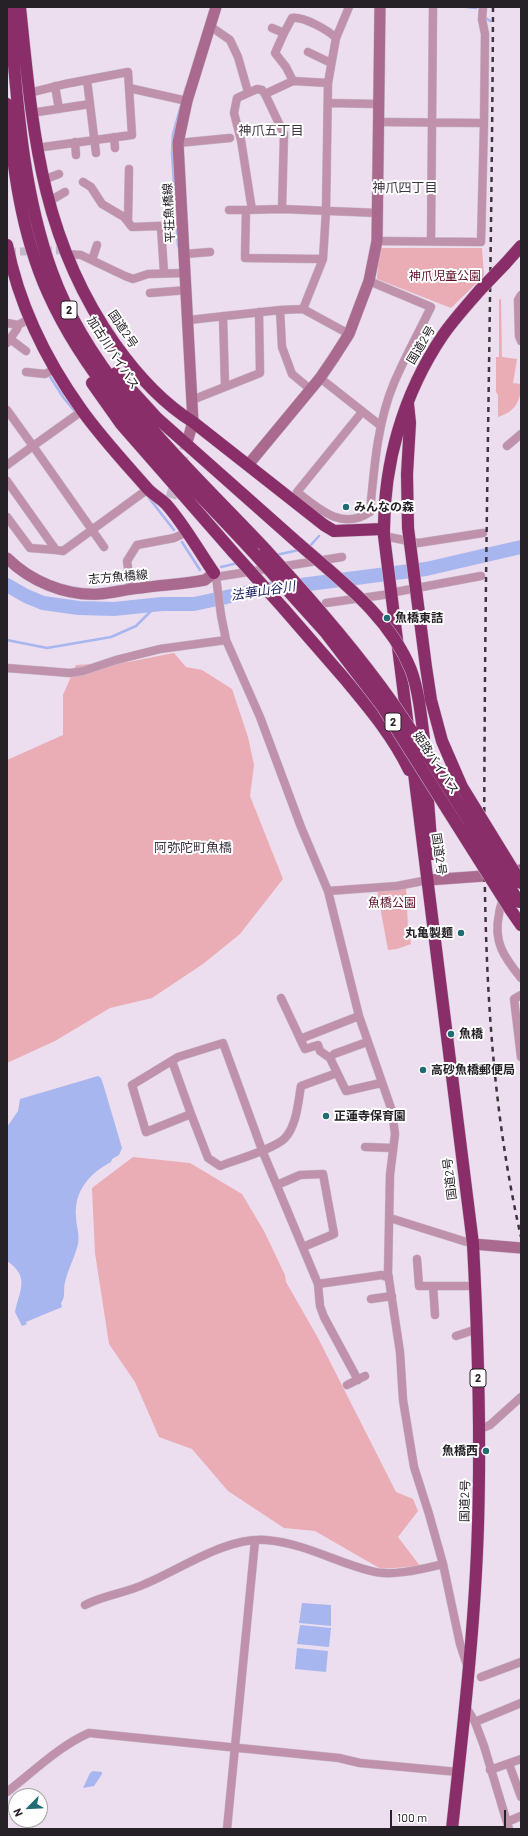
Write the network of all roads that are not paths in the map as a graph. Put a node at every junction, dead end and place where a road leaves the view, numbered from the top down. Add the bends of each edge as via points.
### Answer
1 (9, 7) edge
2 (20, 7) edge
3 (216, 7) edge
4 (349, 7) edge
5 (380, 7) edge
6 (432, 7) edge
7 (483, 7) edge
8 (210, 26) junction
9 (272, 28) dead end
10 (284, 33) junction
11 (336, 38) junction
12 (308, 52) dead end
13 (331, 63) junction
14 (87, 80) junction
15 (293, 81) junction
16 (328, 83) junction
17 (56, 86) junction
18 (129, 88) junction
19 (248, 92) junction
20 (29, 93) junction
21 (265, 94) junction
22 (185, 101) junction
23 (328, 103) junction
24 (7, 104) edge
25 (90, 104) junction
26 (379, 104) junction
27 (59, 109) junction
28 (31, 113) junction
29 (378, 122) junction
30 (432, 123) junction
31 (484, 123) junction
32 (114, 137) junction
33 (230, 138) dead end
34 (94, 140) junction
35 (75, 142) junction
36 (178, 143) junction
37 (36, 148) junction
38 (116, 148) dead end
39 (96, 153) dead end
40 (76, 155) dead end
41 (129, 169) dead end
42 (59, 174) dead end
43 (43, 180) junction
44 (83, 182) dead end
45 (65, 192) dead end
46 (48, 202) junction
47 (282, 209) junction
48 (229, 210) dead end
49 (249, 210) junction
50 (326, 211) junction
51 (378, 213) junction
52 (128, 221) junction
53 (184, 225) junction
54 (161, 226) junction
55 (377, 240) junction
56 (432, 241) junction
57 (7, 245) edge
58 (97, 245) dead end
59 (521, 246) edge
60 (210, 252) dead end
61 (66, 254) junction
62 (185, 254) junction
63 (323, 259) junction
64 (92, 260) junction
65 (183, 272) junction
66 (164, 273) junction
67 (11, 279) edge
68 (369, 281) junction
69 (187, 290) junction
70 (150, 293) dead end
71 (521, 295) edge
72 (280, 310) junction
73 (303, 310) junction
74 (259, 312) junction
75 (223, 316) junction
76 (73, 318) junction
77 (189, 320) junction
78 (24, 322) junction
79 (7, 323) edge
80 (66, 330) junction
81 (349, 334) junction
82 (521, 340) edge
83 (8, 341) edge
84 (26, 351) dead end
85 (51, 371) junction
86 (26, 372) dead end
87 (320, 378) junction
88 (225, 386) junction
89 (310, 389) junction
90 (192, 400) junction
91 (408, 401) junction
92 (7, 410) edge
93 (362, 412) junction
94 (78, 413) junction
95 (194, 422) junction
96 (381, 426) junction
97 (521, 434) edge
98 (188, 439) tunnel mouth
99 (33, 446) junction
100 (507, 446) dead end
101 (7, 465) edge
102 (248, 465) junction
103 (7, 481) edge
104 (144, 492) junction
105 (7, 517) edge
106 (93, 530) junction
107 (483, 534) dead end
108 (181, 535) junction
109 (384, 537) junction
110 (104, 547) dead end
111 (56, 550) junction
112 (266, 550) joint
113 (254, 552) joint
114 (342, 557) dead end
115 (7, 558) edge
116 (481, 576) dead end
117 (216, 578) junction
118 (131, 589) junction
119 (390, 594) junction
120 (326, 603) dead end
121 (226, 640) junction
122 (7, 668) edge
123 (415, 782) junction
124 (521, 870) edge
125 (521, 875) edge
126 (431, 880) junction
127 (521, 883) edge
128 (328, 891) junction
129 (517, 905) edge
130 (521, 925) edge
131 (521, 978) edge
132 (521, 995) edge
133 (281, 998) dead end
134 (359, 1016) junction
135 (300, 1039) junction
136 (367, 1042) junction
137 (520, 1042) edge
138 (521, 1057) edge
139 (330, 1058) junction
140 (172, 1061) junction
141 (337, 1073) junction
142 (381, 1083) junction
143 (191, 1114) junction
144 (365, 1147) dead end
145 (394, 1148) junction
146 (262, 1150) junction
147 (277, 1185) junction
148 (390, 1218) junction
149 (472, 1244) junction
150 (303, 1247) junction
151 (521, 1248) edge
152 (417, 1259) dead end
153 (389, 1278) junction
154 (318, 1284) junction
155 (432, 1286) junction
156 (475, 1286) junction
157 (392, 1296) junction
158 (371, 1299) dead end
159 (435, 1315) dead end
160 (477, 1329) junction
161 (456, 1336) dead end
162 (347, 1385) dead end
163 (521, 1397) edge
164 (480, 1429) junction
165 (255, 1541) junction
166 (442, 1564) junction
167 (85, 1605) dead end
168 (521, 1662) edge
169 (469, 1669) junction
170 (482, 1677) dead end
171 (520, 1706) edge
172 (466, 1707) junction
173 (475, 1722) junction
174 (234, 1747) junction
175 (521, 1759) edge
176 (508, 1764) junction
177 (490, 1770) junction
178 (458, 1772) junction
179 (7, 1792) edge
180 (521, 1796) edge
181 (521, 1816) edge
182 (508, 1825) edge
183 (226, 1829) edge
184 (452, 1829) edge

1 - 76 highway, 加古川バイパス / 2 via 20,131 29,190 52,273
2 - 20 highway, 国道2号 / 2
3 - 8 main road, 平荘魚橋線
4 - 11 street
5 - 26 main road
6 - 30 street
7 - 31 street
8 - 19 street via 230,40
8 - 22 main road, 平荘魚橋線
9 - 10 street
10 - 11 street via 292,18 298,17
10 - 15 street via 275,53
11 - 13 street
12 - 13 street
13 - 16 street
14 - 17 street
14 - 18 street via 128,72
14 - 25 street
15 - 16 street
15 - 21 street
16 - 23 street
17 - 20 street
17 - 27 street
18 - 22 street
18 - 32 street via 132,135
19 - 21 street via 257,89
19 - 49 street via 237,98 234,113 241,140
20 - 28 highway, 国道2号 / 2
21 - 47 street via 284,134
22 - 36 main road, 平荘魚橋線
23 - 26 street
23 - 50 street
24 - 80 highway, 加古川バイパス / 2 via 12,162 21,210 47,292
25 - 27 street
25 - 34 street
26 - 29 main road
27 - 28 street
28 - 37 highway, 国道2号 / 2
29 - 30 street
29 - 51 main road
30 - 31 street
30 - 56 street
31 - 56 street via 481,242
32 - 34 street
32 - 38 street
33 - 36 street
34 - 35 street
34 - 39 street
35 - 37 street
35 - 40 street
36 - 53 main road, 平荘魚橋線
37 - 43 highway, 国道2号 / 2
41 - 52 street
42 - 43 street
43 - 46 highway, 国道2号 / 2
44 - 52 street via 91,187 102,204 118,212
45 - 46 street
46 - 61 highway, 国道2号 / 2
47 - 49 street
47 - 50 street
48 - 49 street
49 - 63 street via 245,258
50 - 51 street
50 - 63 street
51 - 55 main road
52 - 54 street via 132,227
53 - 54 street
53 - 62 main road, 平荘魚橋線
54 - 66 street
55 - 56 street
55 - 68 main road
57 - 67 highway
58 - 64 street
59 - 91 highway, 国道2号 / 2, bridge via 444,333 421,371
60 - 62 street
61 - 64 street via 82,255
61 - 95 highway, 国道2号 / 2 via 102,326 130,366 175,411
62 - 65 main road, 平荘魚橋線
63 - 73 street
64 - 66 street via 129,278
65 - 66 street
65 - 69 main road, 平荘魚橋線
67 - 78 highway
68 - 81 main road
68 - 96 street via 431,307 393,384
69 - 70 street
69 - 77 main road, 平荘魚橋線
71 - 82 street via 518,300
72 - 73 street
72 - 74 street
72 - 89 street via 282,347 292,374
73 - 81 street
74 - 75 street
74 - 88 street via 260,373
75 - 77 street
75 - 88 street
76 - 112 highway, 加古川バイパス / 2 via 126,399
76 - 126 highway, bridge via 116,373 156,418 358,596 391,633 411,670 418,696 424,739
77 - 90 main road, 平荘魚橋線
78 - 79 street
78 - 83 street
78 - 85 highway
80 - 113 highway, 加古川バイパス / 2 via 98,379 141,432
80 - 123 highway, bridge via 75,355 121,424 358,695 388,733
81 - 87 main road
83 - 84 street
85 - 86 street
85 - 94 highway
87 - 89 main road
87 - 93 street
88 - 90 street
89 - 102 main road
90 - 95 main road, 平荘魚橋線
91 - 109 highway, 国道2号 / 2 via 390,458 384,506
91 - 127 highway, bridge via 408,528 431,700 442,741 462,787
92 - 99 street
93 - 96 street
93 - 96 street via 297,492 326,514 347,520 361,518 370,512 375,454
94 - 99 street
94 - 104 highway
95 - 98 main road
95 - 102 highway, 国道2号 / 2
97 - 100 street
99 - 101 street
99 - 106 street
102 - 109 highway, 国道2号 / 2 via 324,525 334,530
103 - 111 street
104 - 106 street
104 - 108 highway via 168,500
105 - 111 street via 30,548
106 - 110 street
106 - 111 street via 63,551
107 - 109 street via 418,544
108 - 117 highway
108 - 118 street via 137,545 127,561
109 - 119 highway, 国道2号 / 2
112 - 129 highway, 姫路バイパス / 2, bridge via 312,600 392,702 445,782
113 - 129 highway, 姫路バイパス / 2, bridge via 326,633 382,706
114 - 117 street
115 - 118 main road, 志方魚橋線 via 30,576 69,592 98,594
116 - 119 street
117 - 118 main road, 志方魚橋線
117 - 121 street
119 - 120 street
119 - 123 highway, 国道2号 / 2
121 - 122 street via 160,649 83,671
121 - 128 street via 260,717
123 - 126 highway, 国道2号 / 2
124 - 126 main road
125 - 131 street via 501,902 496,928 499,944 506,959
126 - 128 street via 397,886
126 - 149 highway, 国道2号 / 2 via 434,928
128 - 134 street
129 - 130 highway, 姫路バイパス / 2
132 - 137 street via 514,1000
133 - 135 street
134 - 135 street
134 - 136 street
135 - 139 street via 305,1049 318,1045 320,1051
136 - 139 street via 334,1054
136 - 142 street
137 - 138 street
139 - 141 street
140 - 143 street
140 - 143 street via 132,1086 146,1132
140 - 146 street via 223,1043
141 - 142 street via 346,1091
141 - 146 street via 301,1086 297,1111 285,1139
142 - 145 street via 392,1111
143 - 146 street via 208,1158 220,1166
144 - 145 street
145 - 148 street via 390,1175
146 - 147 street
147 - 150 street
147 - 150 street via 300,1175 323,1174 334,1234
148 - 149 street
148 - 153 street
149 - 151 main road
149 - 156 highway, 国道2号 / 2
150 - 154 street
152 - 155 street via 419,1286
153 - 154 street via 382,1275
153 - 157 street
154 - 162 street via 324,1317 362,1378
155 - 156 street
155 - 159 street
156 - 160 highway, 国道2号 / 2
157 - 158 street
157 - 166 street via 400,1352 403,1400 414,1467
160 - 161 street
160 - 164 highway, 国道2号 / 2
163 - 164 street via 490,1425
164 - 169 highway, 国道2号 / 2 via 478,1526
165 - 166 street via 296,1545 372,1572 388,1573
165 - 167 street via 220,1549 143,1585
165 - 174 street
166 - 169 street via 460,1644
168 - 170 street via 496,1676
169 - 172 highway, 国道2号 / 2
171 - 173 street
172 - 173 street
172 - 178 highway, 国道2号 / 2
173 - 177 street
174 - 178 street
174 - 179 street via 89,1733 80,1737
174 - 183 street
175 - 176 street
176 - 177 street
176 - 180 street
177 - 182 street
178 - 184 highway, 国道2号 / 2
181 - 182 street

